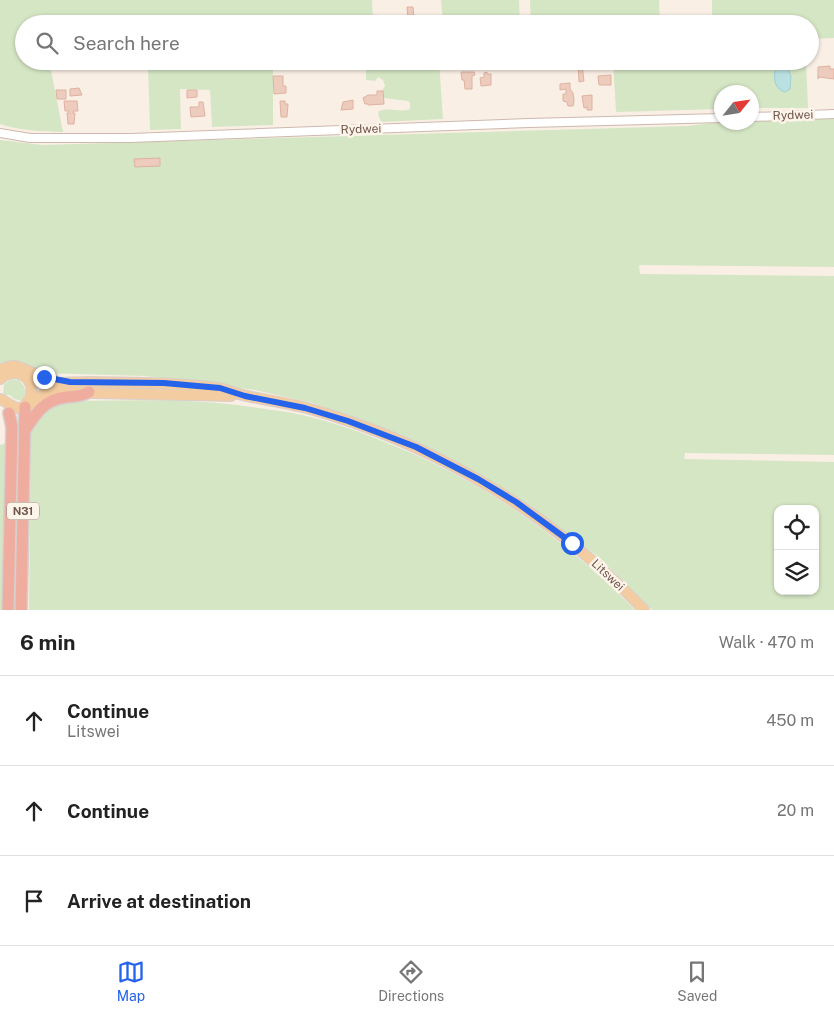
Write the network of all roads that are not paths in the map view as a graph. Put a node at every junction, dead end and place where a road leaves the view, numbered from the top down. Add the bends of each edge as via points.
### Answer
1 (834, 114) edge
2 (759, 117) edge
3 (714, 118) edge
4 (0, 133) edge
5 (0, 370) edge
6 (0, 379) edge
7 (29, 381) junction
8 (70, 382) junction
9 (88, 392) junction
10 (245, 396) junction
11 (0, 403) edge
12 (25, 407) junction
13 (9, 413) joint
14 (24, 431) junction
15 (8, 610) edge
16 (21, 610) edge
17 (644, 610) edge

1 - 2 street, Rydwei
3 - 4 street, Rydwei via 131,138 30,138
5 - 8 main road via 17,366 36,375
6 - 7 main road, Litswei via 15,372
7 - 8 main road, Litswei
7 - 12 main road via 31,394
8 - 10 main road, Litswei via 164,383 220,388
9 - 10 main road, Litswei
9 - 12 main road, Litswei via 49,392
9 - 14 highway via 80,397 58,398 46,403 36,411
10 - 17 main road, Litswei via 297,406 348,421 416,447 470,474 516,502 572,543
11 - 12 main road
11 - 13 main road
12 - 14 highway, N31
13 - 15 highway, N31 via 12,427
14 - 16 highway, N31

